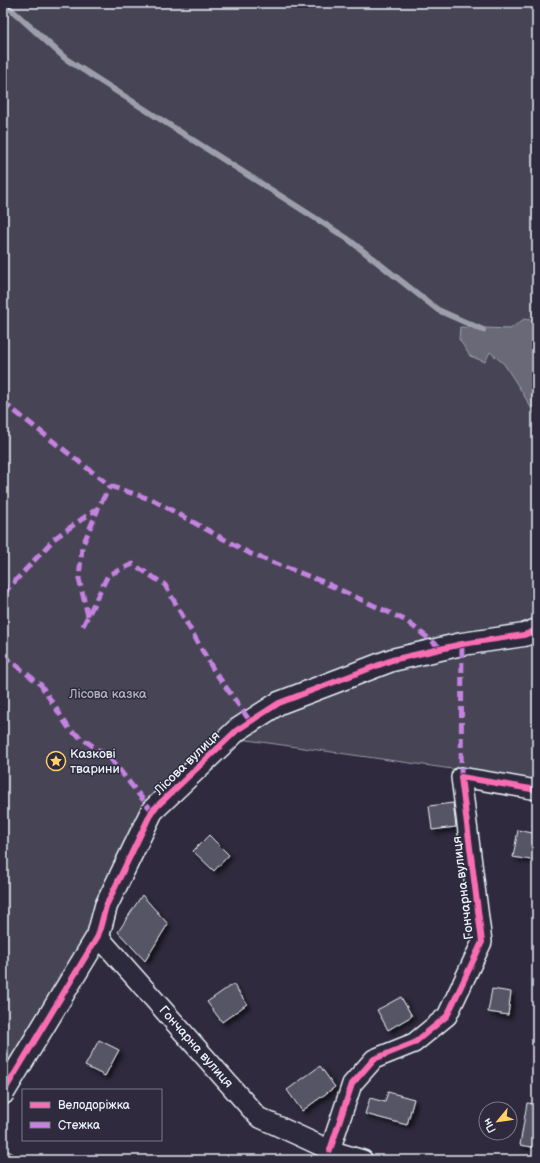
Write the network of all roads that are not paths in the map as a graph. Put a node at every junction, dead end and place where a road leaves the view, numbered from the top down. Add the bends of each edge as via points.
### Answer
1 (537, 630) edge
2 (537, 790) edge
3 (98, 936) junction
4 (3, 1093) edge
5 (330, 1150) junction
6 (363, 1160) edge

1 - 3 street, Лісова вулиця via 524,635 462,644 392,660 279,703 237,730 152,811 106,906
2 - 5 street, Гончарна вулиця via 461,777 482,942 447,1016 414,1043 374,1059 352,1084
3 - 4 street, Лісова вулиця
3 - 5 street, Гончарна вулиця via 258,1117
5 - 6 street, Гончарна вулиця

